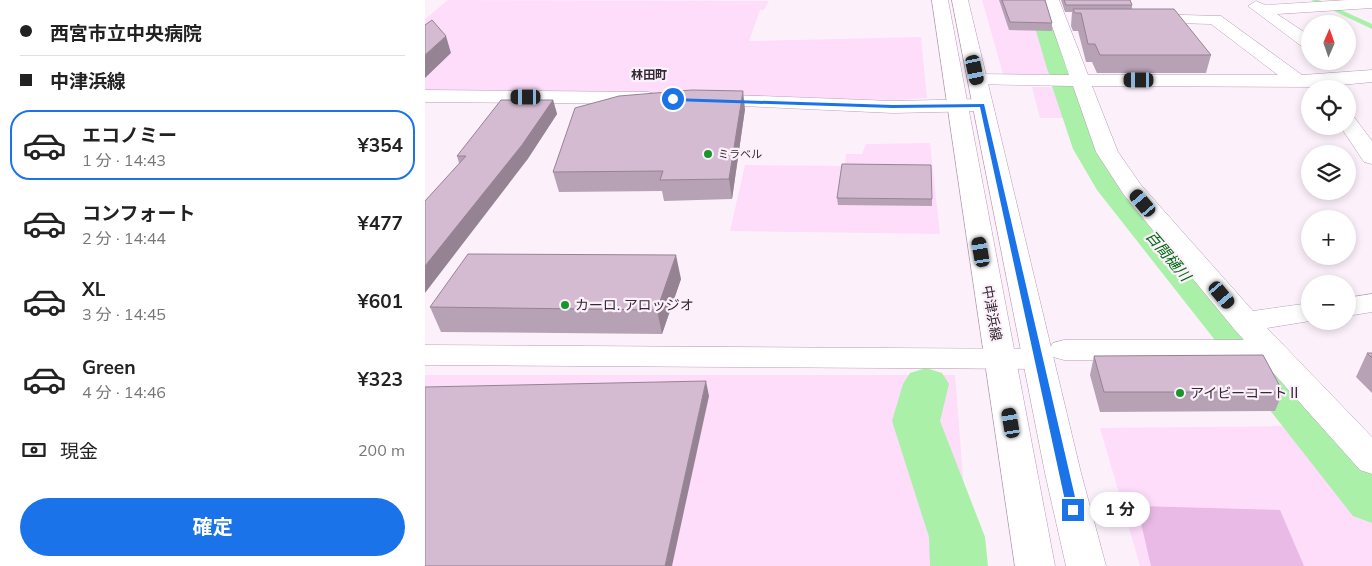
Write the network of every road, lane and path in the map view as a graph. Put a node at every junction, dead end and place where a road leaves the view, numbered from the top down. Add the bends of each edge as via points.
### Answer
1 (940, 0) edge
2 (960, 0) edge
3 (1247, 0) edge
4 (1372, 3) edge
5 (1262, 10) junction
6 (1062, 12) edge
7 (1127, 19) edge
8 (1301, 38) edge
9 (1352, 70) edge
10 (1364, 76) edge
11 (1081, 79) junction
12 (1296, 80) junction
13 (1346, 80) edge
14 (1301, 81) edge
15 (425, 96) edge
16 (972, 97) junction
17 (663, 99) edge
18 (683, 100) edge
19 (1356, 134) edge
20 (1372, 157) edge
21 (1372, 303) edge
22 (1356, 306) edge
23 (1301, 317) edge
24 (1251, 343) junction
25 (1051, 354) junction
26 (425, 355) edge
27 (1000, 360) junction
28 (1372, 460) edge
29 (1035, 566) edge
30 (1086, 566) edge

1 - 16 street, 中津浜線
2 - 16 street, 中津浜線
3 - 5 street
4 - 5 street
5 - 8 street
6 - 11 street
7 - 12 street via 1215,19
9 - 10 street
10 - 13 street
11 - 12 street
11 - 16 street
11 - 24 street via 1107,152 1131,190
12 - 14 street
15 - 17 street
16 - 18 street via 893,106
16 - 25 street, 中津浜線
16 - 27 street, 中津浜線
19 - 20 street
21 - 22 street
23 - 24 street
24 - 25 street
24 - 28 street
25 - 27 street
25 - 30 street, 中津浜線
26 - 27 street
27 - 29 street, 中津浜線

